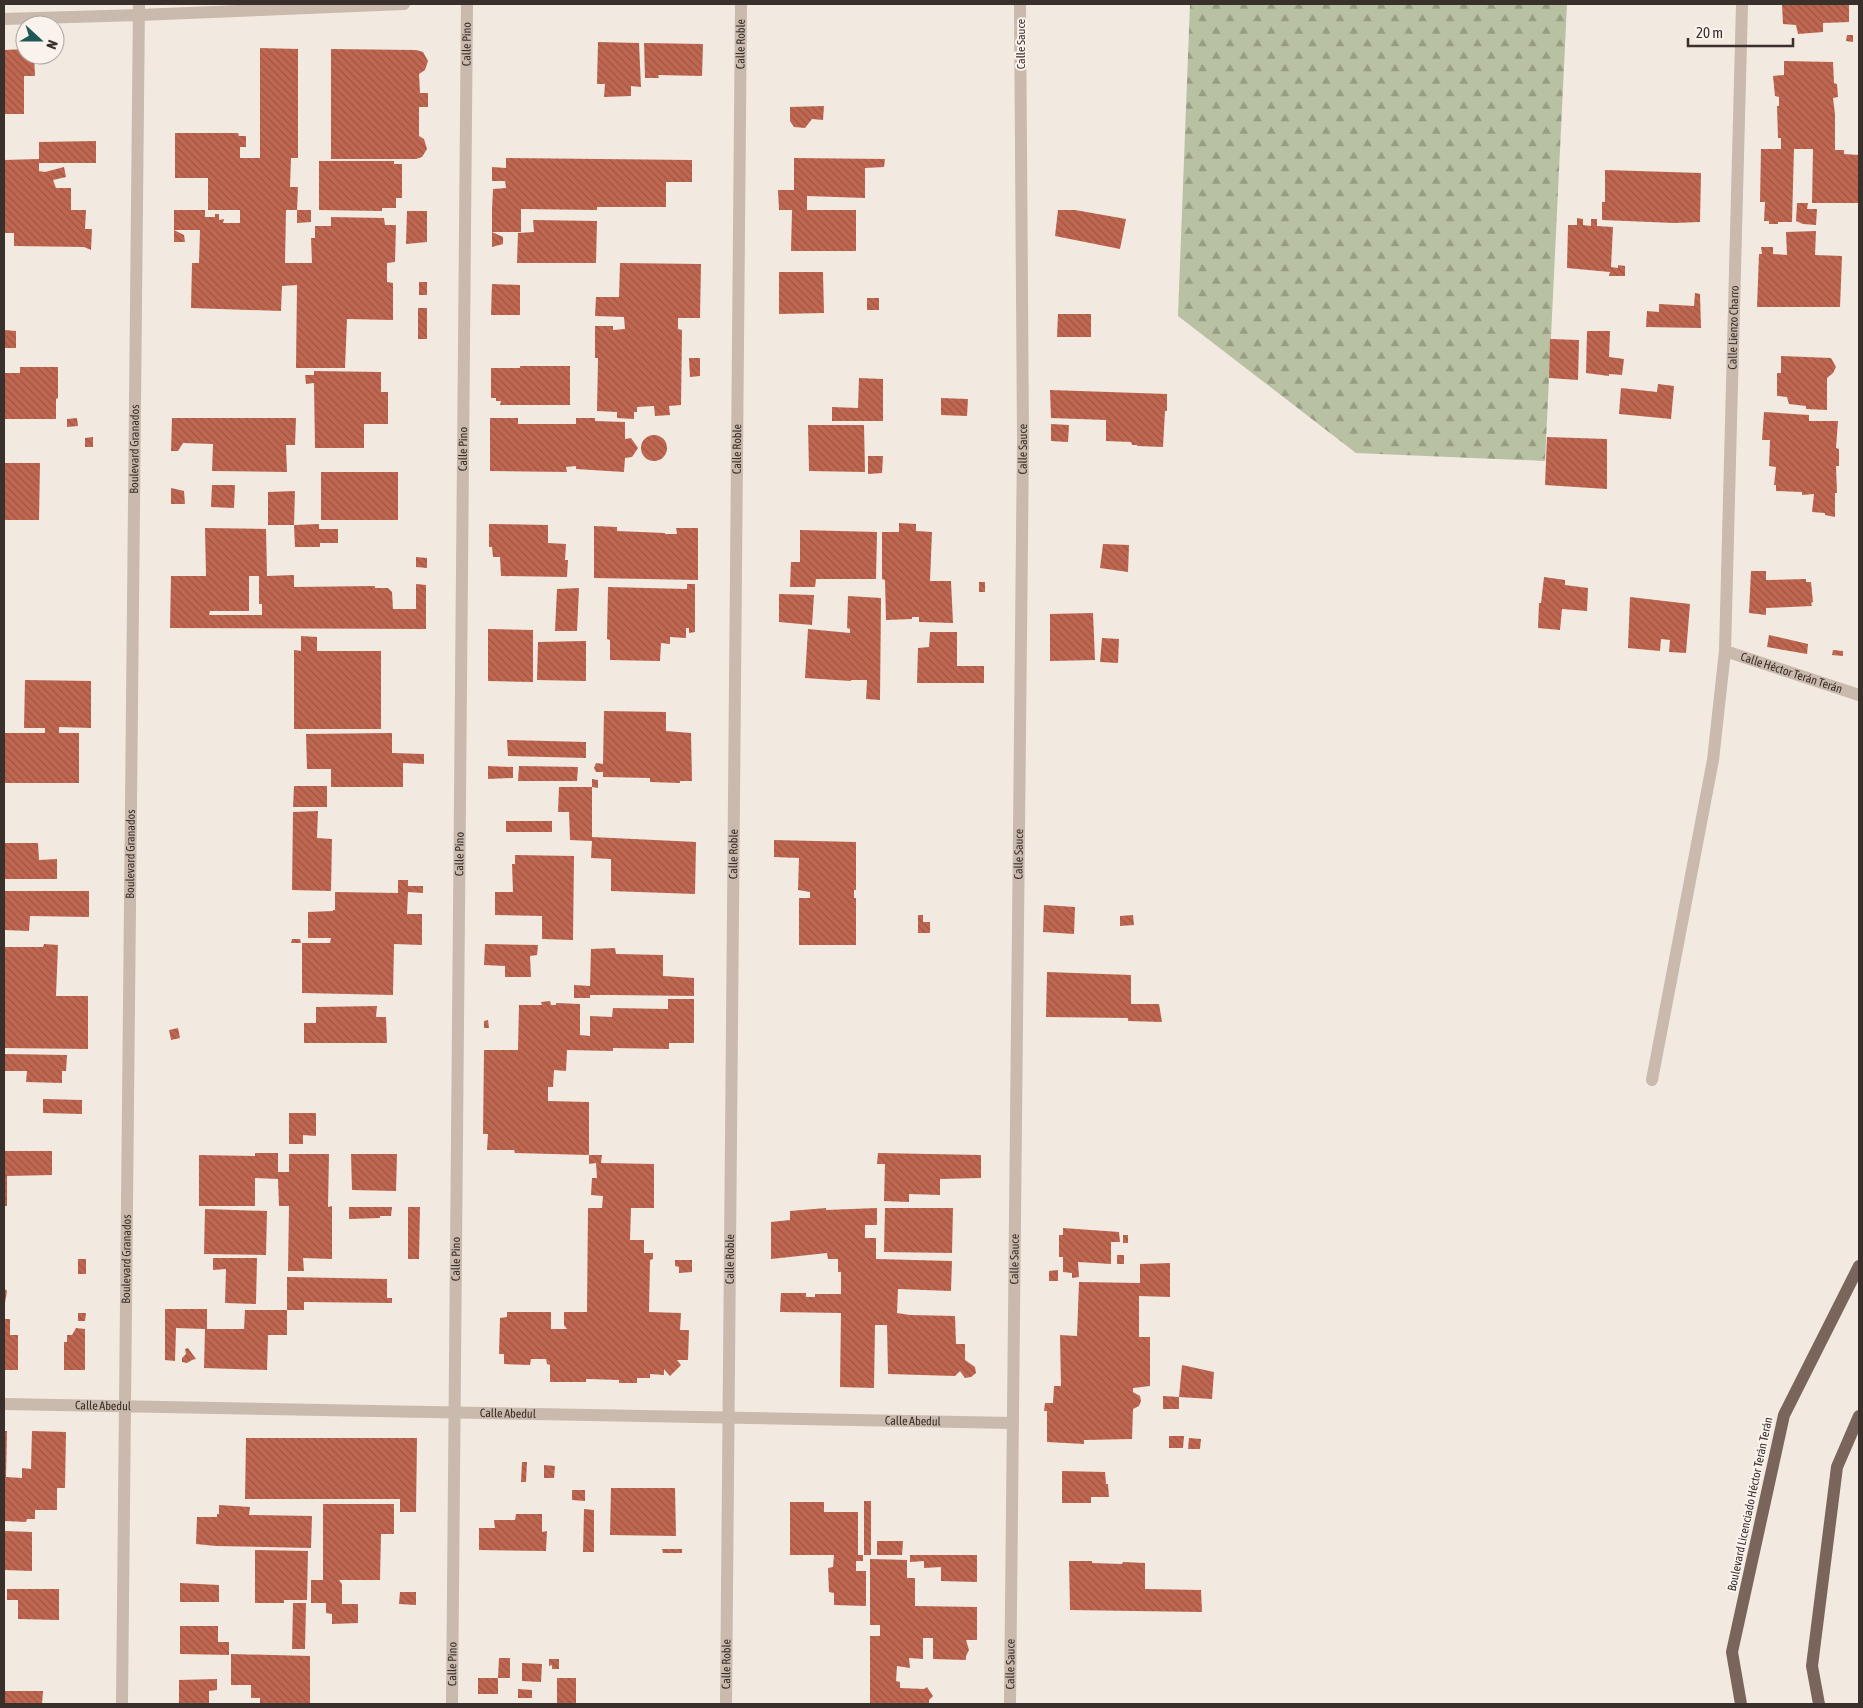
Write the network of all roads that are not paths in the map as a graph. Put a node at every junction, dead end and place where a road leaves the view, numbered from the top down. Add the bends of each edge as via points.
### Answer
1 (404, 4) edge
2 (467, 4) edge
3 (741, 4) edge
4 (1020, 4) edge
5 (1742, 4) edge
6 (139, 10) edge
7 (4, 19) edge
8 (1725, 651) junction
9 (1859, 694) edge
10 (1652, 1080) dead end
11 (1859, 1266) edge
12 (4, 1404) edge
13 (125, 1406) junction
14 (455, 1413) junction
15 (1859, 1416) edge
16 (729, 1418) junction
17 (1012, 1423) junction
18 (122, 1704) edge
19 (452, 1704) edge
20 (726, 1704) edge
21 (1010, 1704) edge
22 (1741, 1704) edge
23 (1819, 1704) edge

1 - 6 street
2 - 14 street, Calle Pino
3 - 16 street, Calle Roble
4 - 17 street, Calle Sauce via 1023,450
5 - 8 street, Calle Lienzo Charro
6 - 7 street
6 - 13 street, Boulevard Granados
8 - 9 street, Calle Héctor Terán Terán
8 - 10 street, Calle Lienzo Charro via 1713,760
11 - 22 main road, Boulevard Licenciado Héctor Terán Terán via 1784,1415 1732,1652
12 - 13 street, Calle Abedul
13 - 14 street, Calle Abedul
13 - 18 street, Boulevard Granados
14 - 16 street, Calle Abedul
14 - 19 street, Calle Pino
15 - 23 main road via 1837,1467 1812,1666
16 - 17 street, Calle Abedul
16 - 20 street, Calle Roble
17 - 21 street, Calle Sauce

